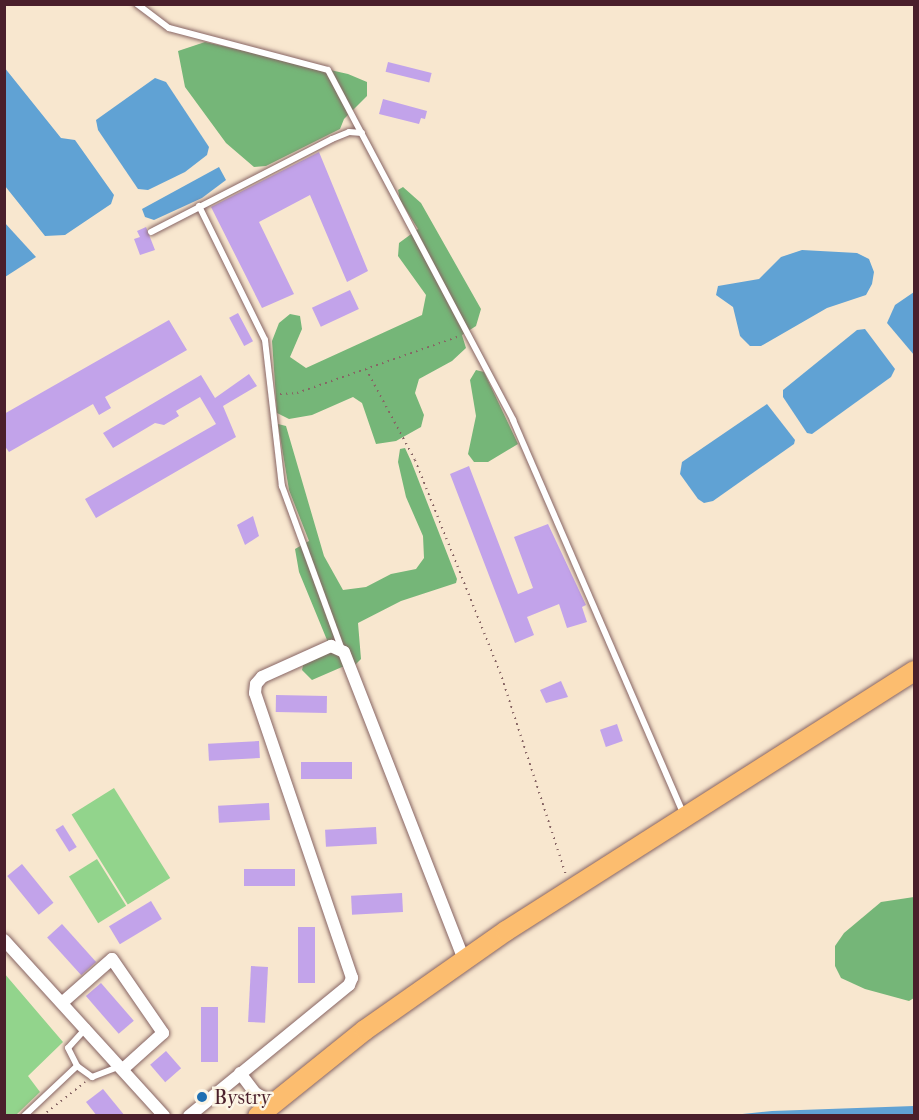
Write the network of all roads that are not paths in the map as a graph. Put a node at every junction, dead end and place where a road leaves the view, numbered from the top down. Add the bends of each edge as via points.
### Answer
1 (137, 4) edge
2 (362, 133) junction
3 (199, 206) junction
4 (151, 232) dead end
5 (341, 647) junction
6 (915, 671) edge
7 (684, 817) junction
8 (4, 940) edge
9 (464, 960) junction
10 (63, 1002) junction
11 (87, 1027) junction
12 (77, 1066) junction
13 (122, 1067) junction
14 (240, 1073) junction
15 (265, 1109) edge
16 (24, 1116) edge
17 (164, 1116) edge
18 (189, 1116) edge

1 - 2 lane via 169,28 328,70
2 - 3 lane via 349,132 332,139
2 - 7 lane via 551,501
3 - 4 lane
3 - 5 lane via 265,340 282,486
5 - 9 street
5 - 14 street via 331,646 262,676 255,693 352,978 349,985
6 - 7 main road
7 - 9 main road
8 - 10 street
9 - 15 main road
10 - 11 street
10 - 13 street via 112,959 163,1033
11 - 12 lane via 68,1048
11 - 13 street
12 - 13 lane via 92,1077
12 - 16 lane
13 - 17 street
14 - 15 street
14 - 18 street

